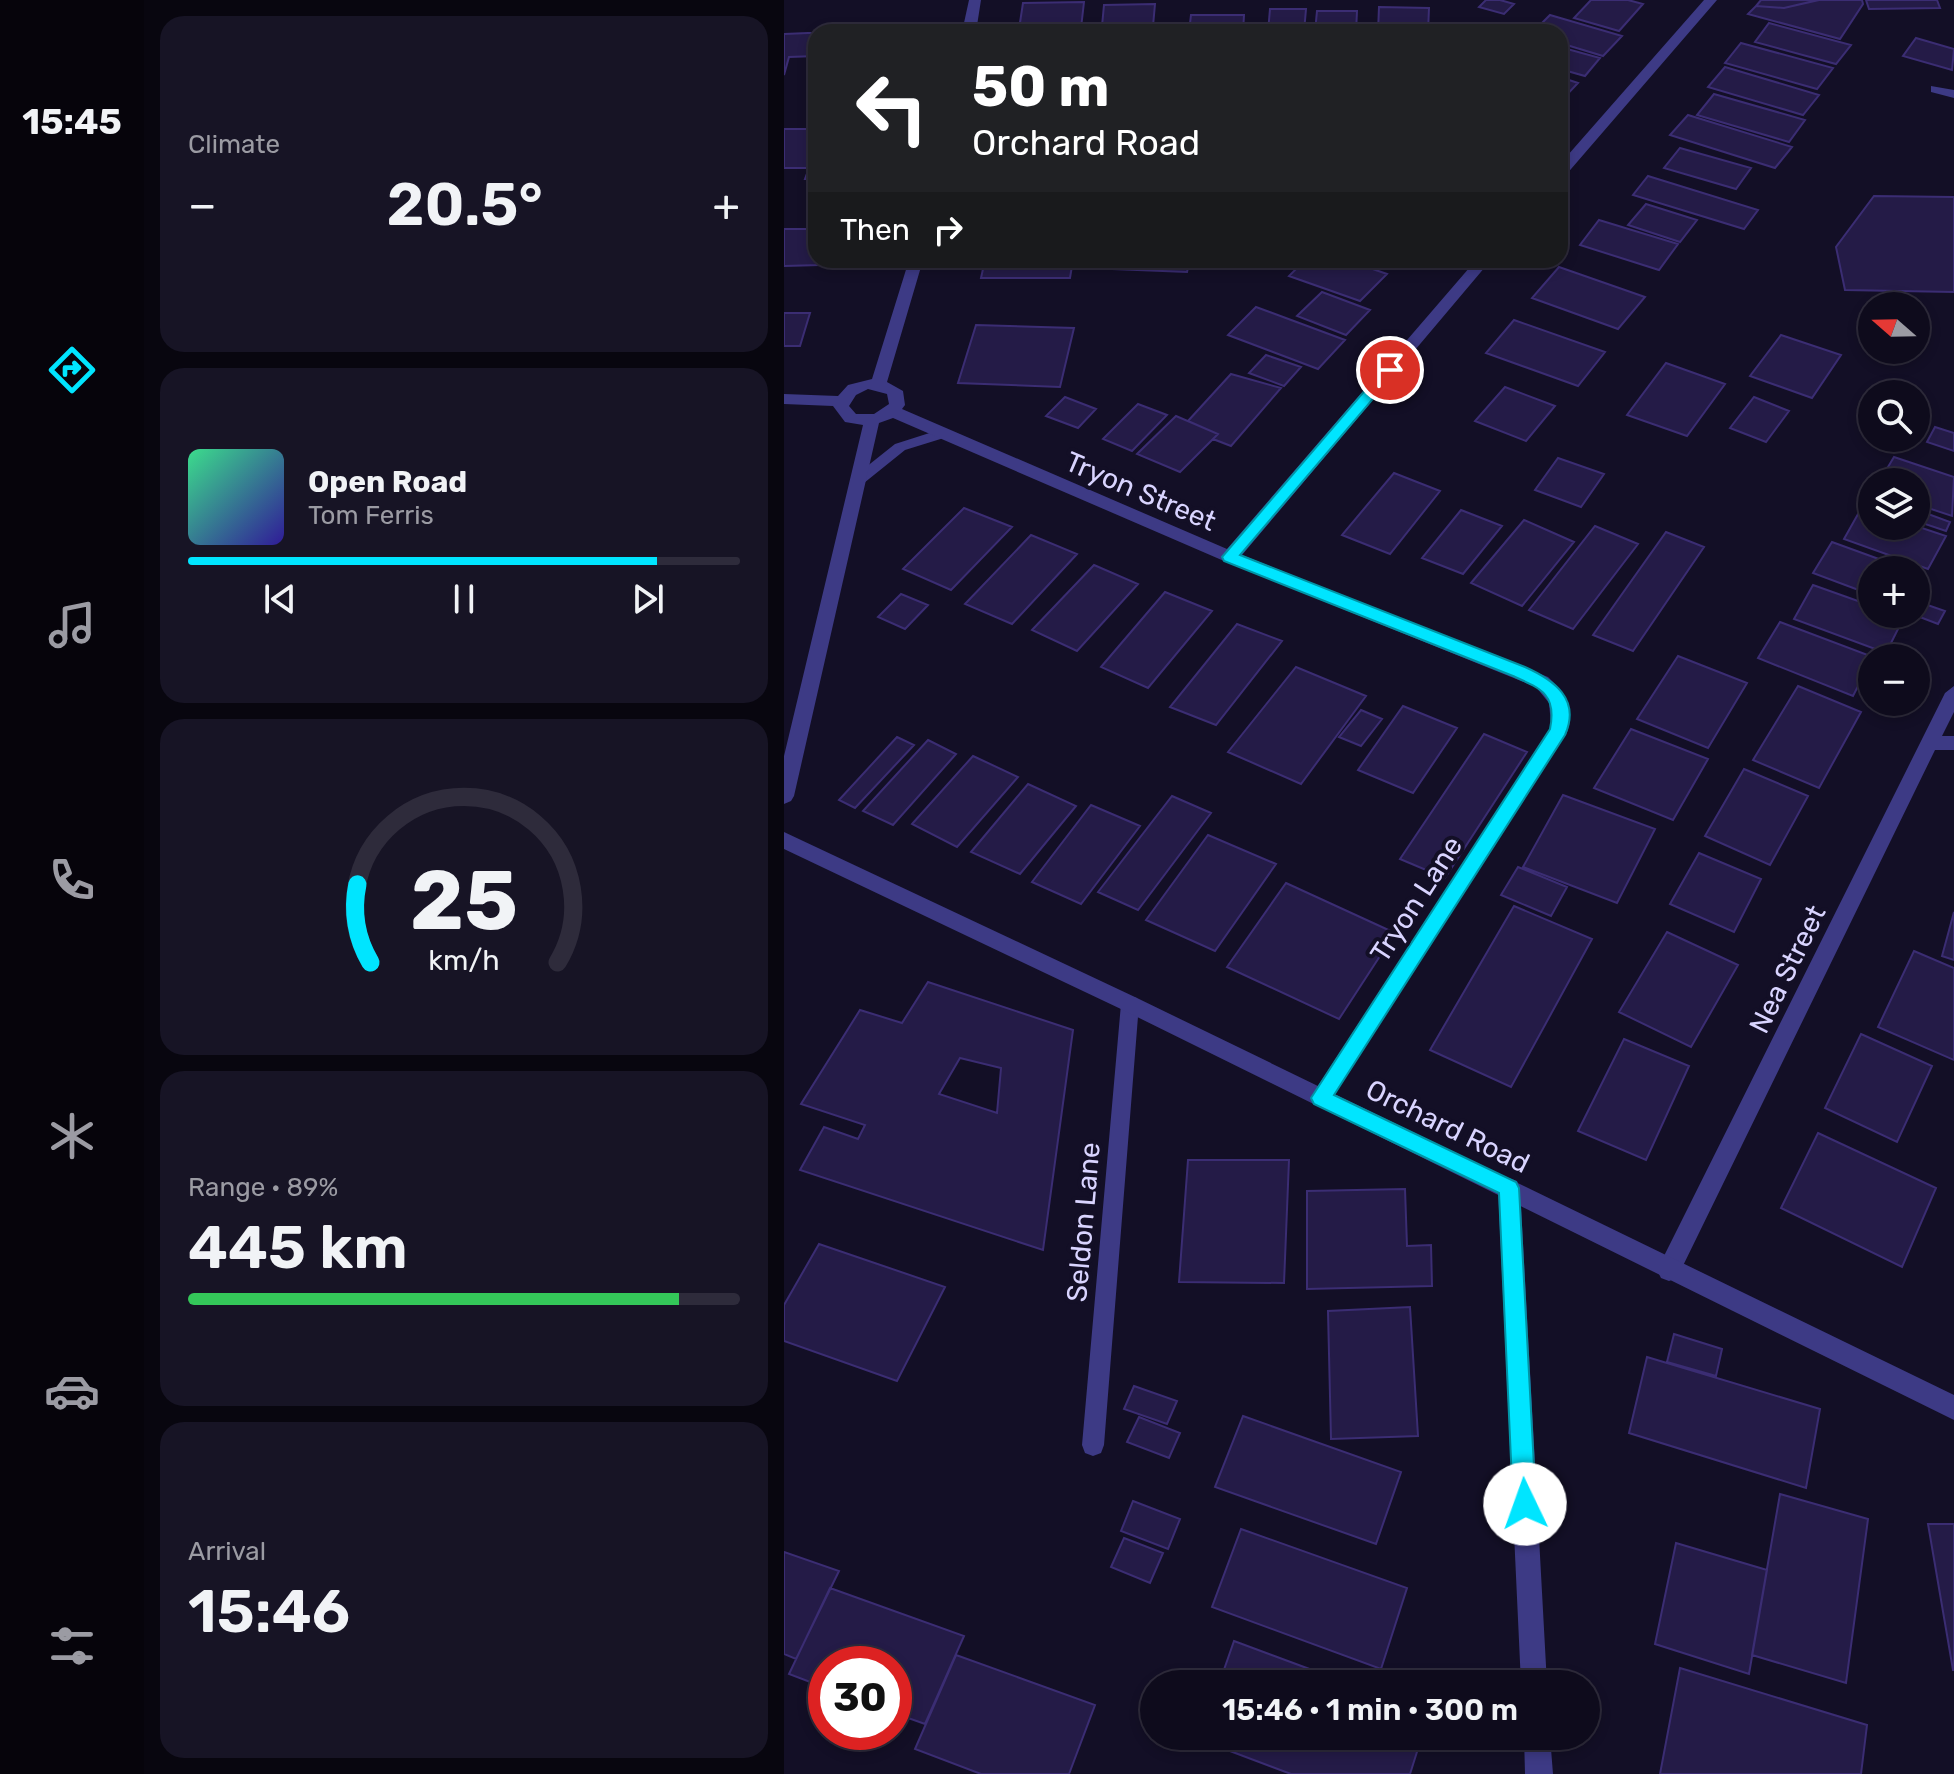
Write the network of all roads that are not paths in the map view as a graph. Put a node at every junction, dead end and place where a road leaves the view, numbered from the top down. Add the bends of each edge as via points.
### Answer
1 (975, 0) edge
2 (1711, 0) edge
3 (970, 24) edge
4 (1935, 89) dead end
5 (1954, 94) edge
6 (1568, 164) edge
7 (914, 268) edge
8 (1477, 268) edge
9 (878, 384) junction
10 (784, 399) edge
11 (843, 401) junction
12 (892, 411) junction
13 (872, 420) junction
14 (942, 434) junction
15 (859, 479) junction
16 (1230, 557) junction
17 (1954, 693) edge
18 (1559, 730) joint
19 (1930, 743) junction
20 (1954, 743) edge
21 (784, 796) edge
22 (784, 840) edge
23 (1130, 1004) junction
24 (1321, 1098) junction
25 (1509, 1188) junction
26 (1669, 1270) junction
27 (1954, 1408) edge
28 (1093, 1445) dead end
29 (1533, 1670) edge
30 (1538, 1750) edge
31 (1539, 1774) edge

1 - 3 street
2 - 6 street
4 - 5 lane
7 - 9 street
8 - 16 street
9 - 11 street via 857,387
9 - 12 street via 895,391 897,405
10 - 11 street
11 - 13 street via 841,407 851,418
12 - 13 street
12 - 14 street, Tryon Street
13 - 15 street
14 - 15 lane via 900,447
14 - 16 street, Tryon Street
15 - 21 street
16 - 18 street, Tryon Street via 1542,682 1557,696 1562,712
17 - 19 street, Nea Street
18 - 24 lane, Tryon Lane
19 - 20 street
19 - 26 street, Nea Street
22 - 23 street, Orchard Road
23 - 24 street, Orchard Road
23 - 28 lane, Seldon Lane
24 - 25 street, Orchard Road
25 - 26 street, Orchard Road
25 - 29 street
26 - 27 street, Orchard Road
30 - 31 street

